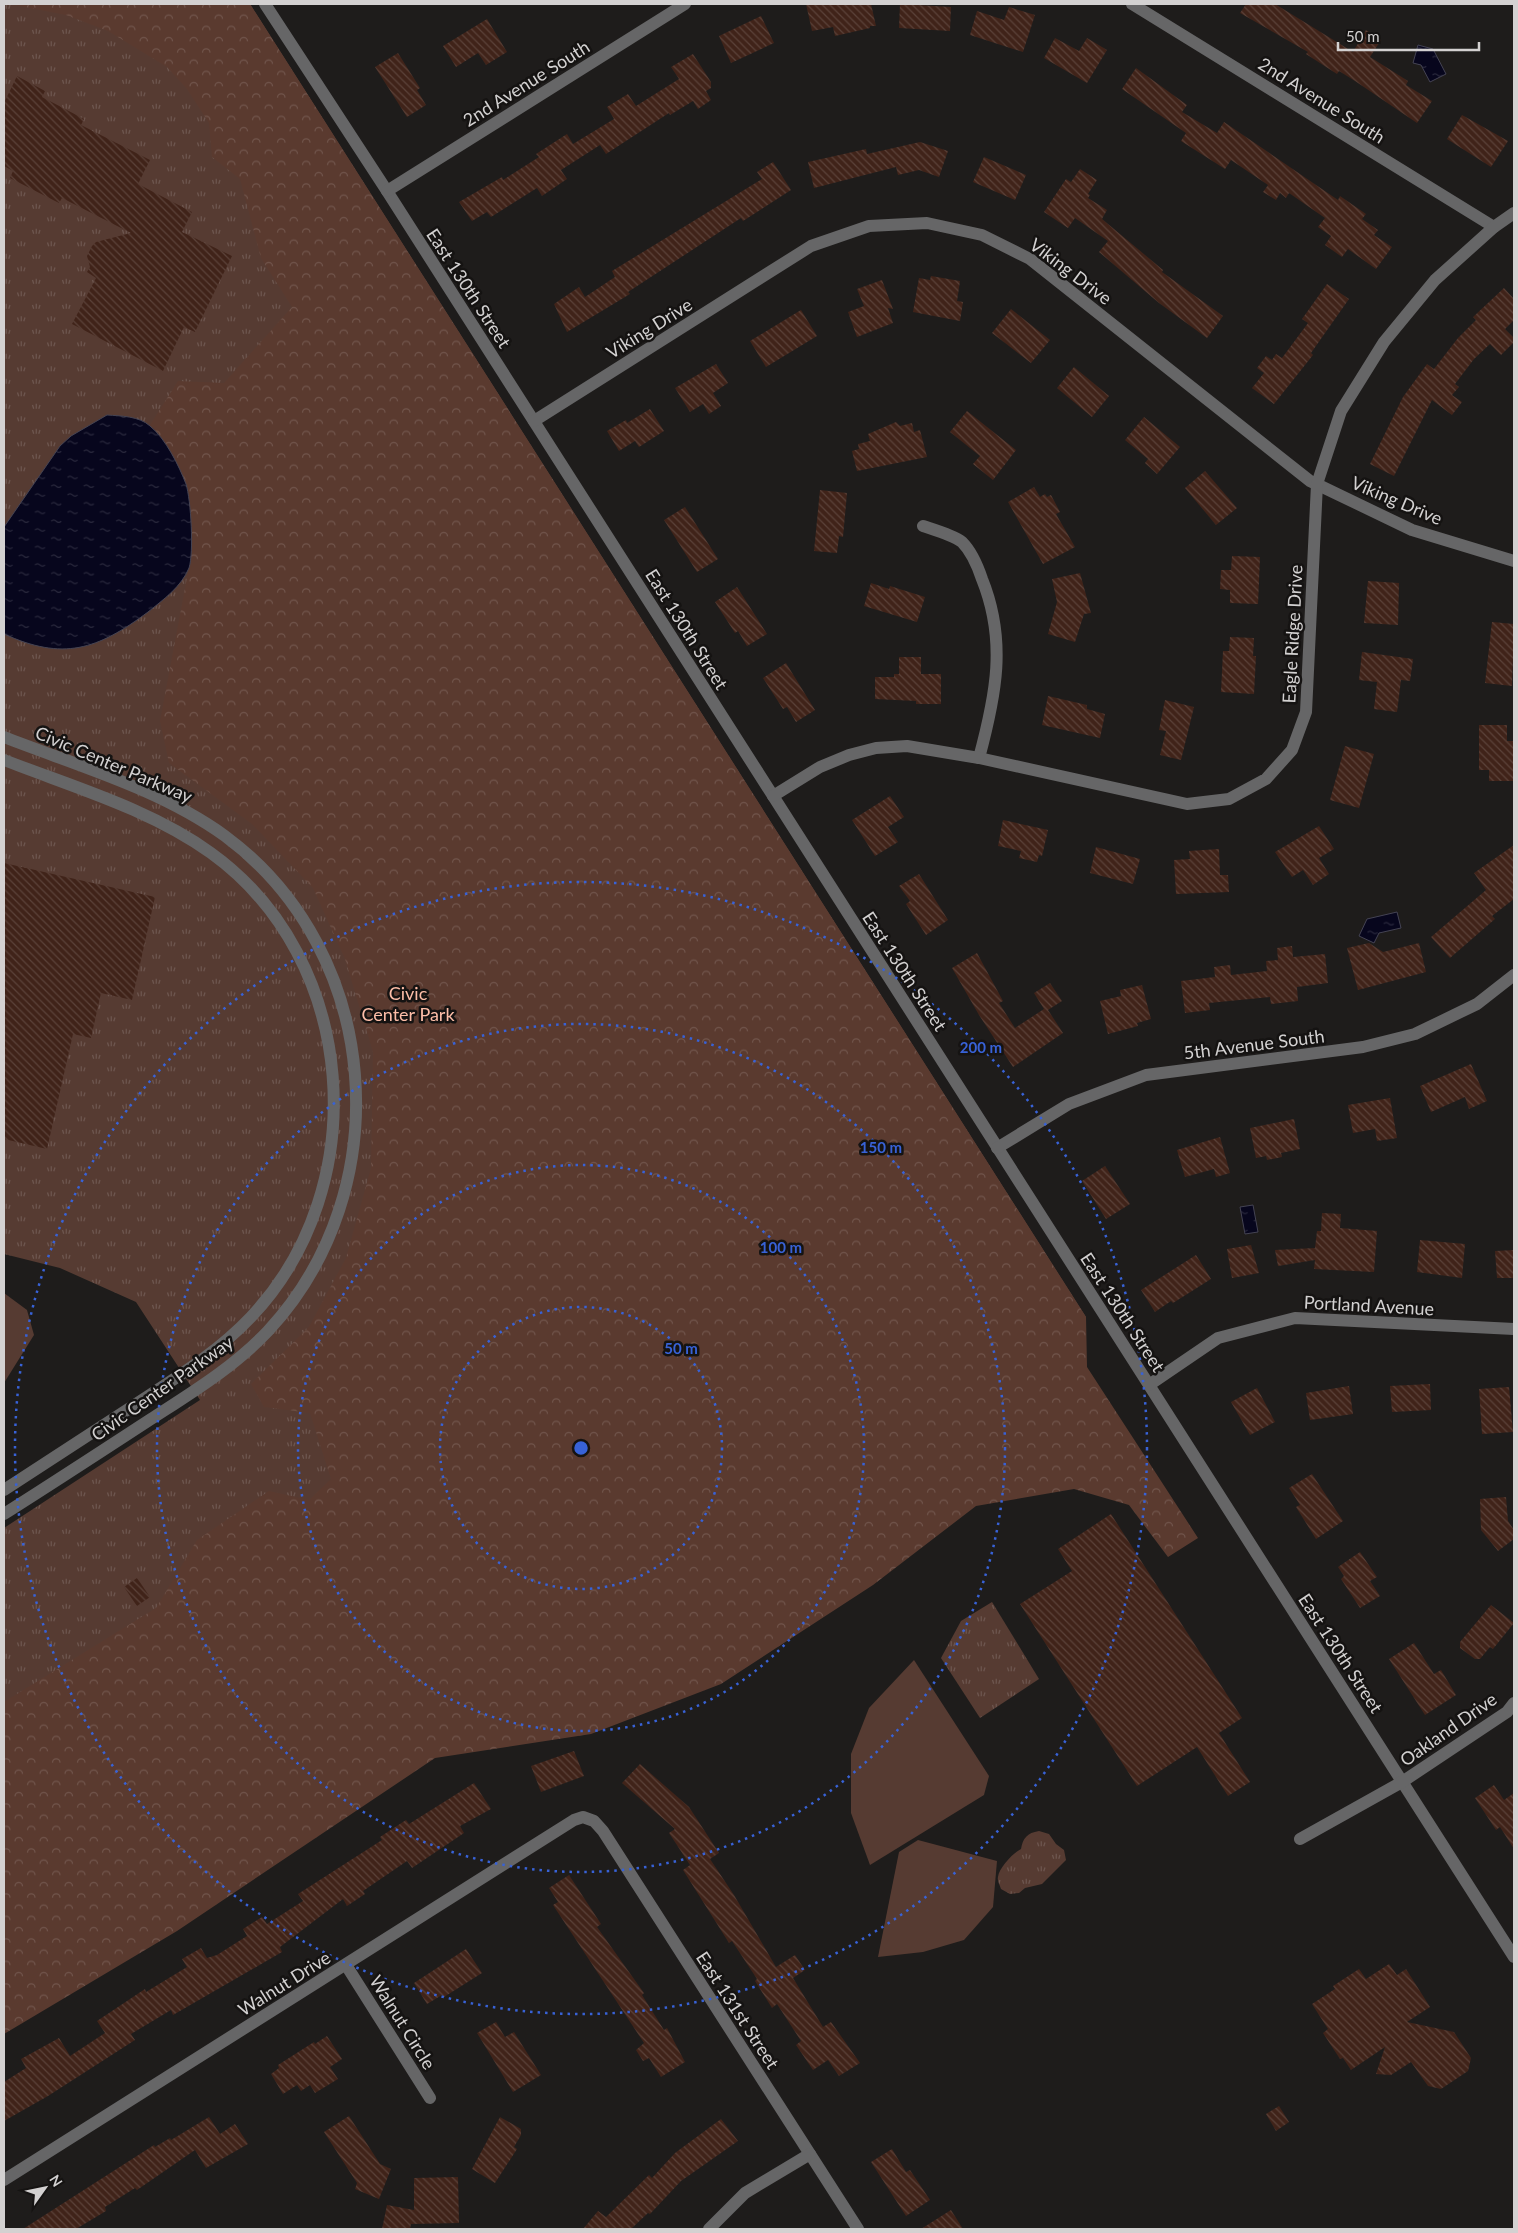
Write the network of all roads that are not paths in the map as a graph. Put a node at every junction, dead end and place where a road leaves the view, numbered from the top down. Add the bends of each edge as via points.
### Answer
1 (265, 4) edge
2 (685, 4) edge
3 (1132, 4) edge
4 (387, 191) junction
5 (1514, 213) edge
6 (1494, 226) junction
7 (534, 421) junction
8 (1318, 484) junction
9 (923, 526) dead end
10 (1514, 561) edge
11 (4, 737) edge
12 (979, 758) junction
13 (4, 760) edge
14 (772, 796) junction
15 (1514, 975) edge
16 (998, 1148) junction
17 (1514, 1329) edge
18 (1149, 1384) junction
19 (4, 1490) edge
20 (4, 1514) edge
21 (1514, 1703) edge
22 (1402, 1782) junction
23 (583, 1817) joint
24 (1300, 1839) dead end
25 (1514, 1957) edge
26 (346, 1965) junction
27 (430, 2098) dead end
28 (810, 2154) junction
29 (4, 2180) edge
30 (709, 2229) edge
31 (858, 2229) edge

1 - 4 street, East 130th Street
2 - 4 street, 2nd Avenue South
3 - 6 street, 2nd Avenue South
4 - 7 street, East 130th Street
5 - 6 street, Eagle Ridge Drive
6 - 8 street, Eagle Ridge Drive via 1435,280 1384,342 1341,411
7 - 8 street, Viking Drive via 811,246 870,226 927,223 982,235 1030,259
7 - 14 street, East 130th Street
8 - 10 street, Viking Drive via 1412,530
8 - 12 street, Eagle Ridge Drive via 1306,712 1292,750 1266,779 1229,799 1186,804
9 - 12 street via 962,542 989,595 997,648 997,676 994,704
11 - 20 street, Civic Center Parkway via 166,801 224,836 260,866 300,914 327,961 346,1015 356,1093 353,1152 341,1205 319,1258 278,1319 252,1346 216,1375
12 - 14 street, Eagle Ridge Drive via 907,746 876,748 849,754 820,767
13 - 19 street, Civic Center Parkway via 157,821 212,853 248,886 282,927 307,970 330,1046 334,1093 331,1149 320,1199 303,1242 266,1300 237,1330 171,1382
14 - 16 street, East 130th Street
15 - 16 street, 5th Avenue South via 1477,1004 1415,1034 1363,1047 1146,1075 1069,1104
16 - 18 street, East 130th Street
17 - 18 street, Portland Avenue via 1295,1318 1218,1338
18 - 22 street, East 130th Street
21 - 22 street, Oakland Drive via 1507,1712
22 - 24 street, Oakland Drive
22 - 25 street, East 130th Street
23 - 26 street, Walnut Drive
23 - 28 street, East 131st Street via 594,1821 603,1831
26 - 27 street, Walnut Circle
26 - 29 street, Walnut Drive
28 - 30 street via 745,2193
28 - 31 street, East 131st Street

